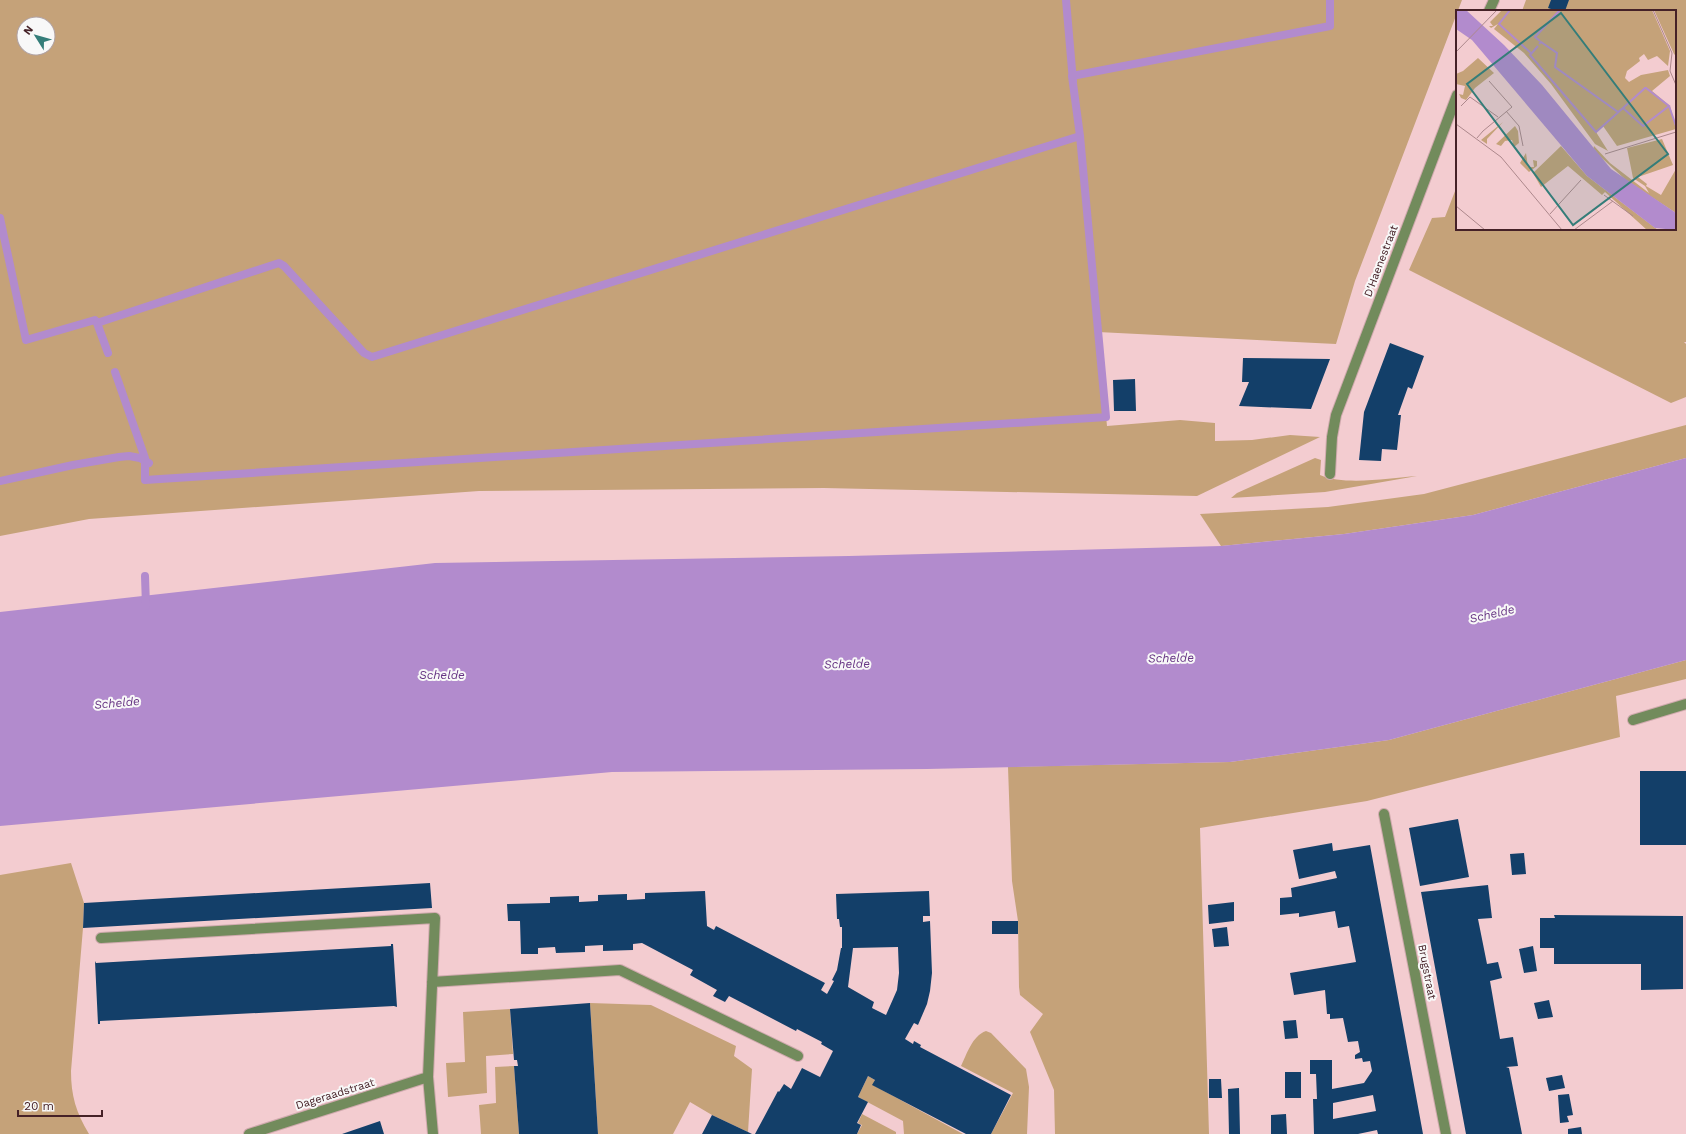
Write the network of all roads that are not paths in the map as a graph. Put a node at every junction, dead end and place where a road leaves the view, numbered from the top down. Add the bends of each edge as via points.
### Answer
1 (1494, 0) edge
2 (1489, 10) edge
3 (1456, 98) edge
4 (1330, 474) dead end
5 (1686, 704) edge
6 (1633, 720) dead end
7 (1384, 814) dead end
8 (101, 938) dead end
9 (432, 982) junction
10 (798, 1056) dead end
11 (428, 1077) junction
12 (249, 1134) edge
13 (433, 1134) edge
14 (1446, 1134) edge

1 - 2 street
3 - 4 street, D'Haenestraat via 1336,415
5 - 6 street
7 - 14 street, Brugstraat
8 - 9 street via 435,918
9 - 10 street via 620,970
9 - 11 street
11 - 12 street, Dageraadstraat
11 - 13 street

